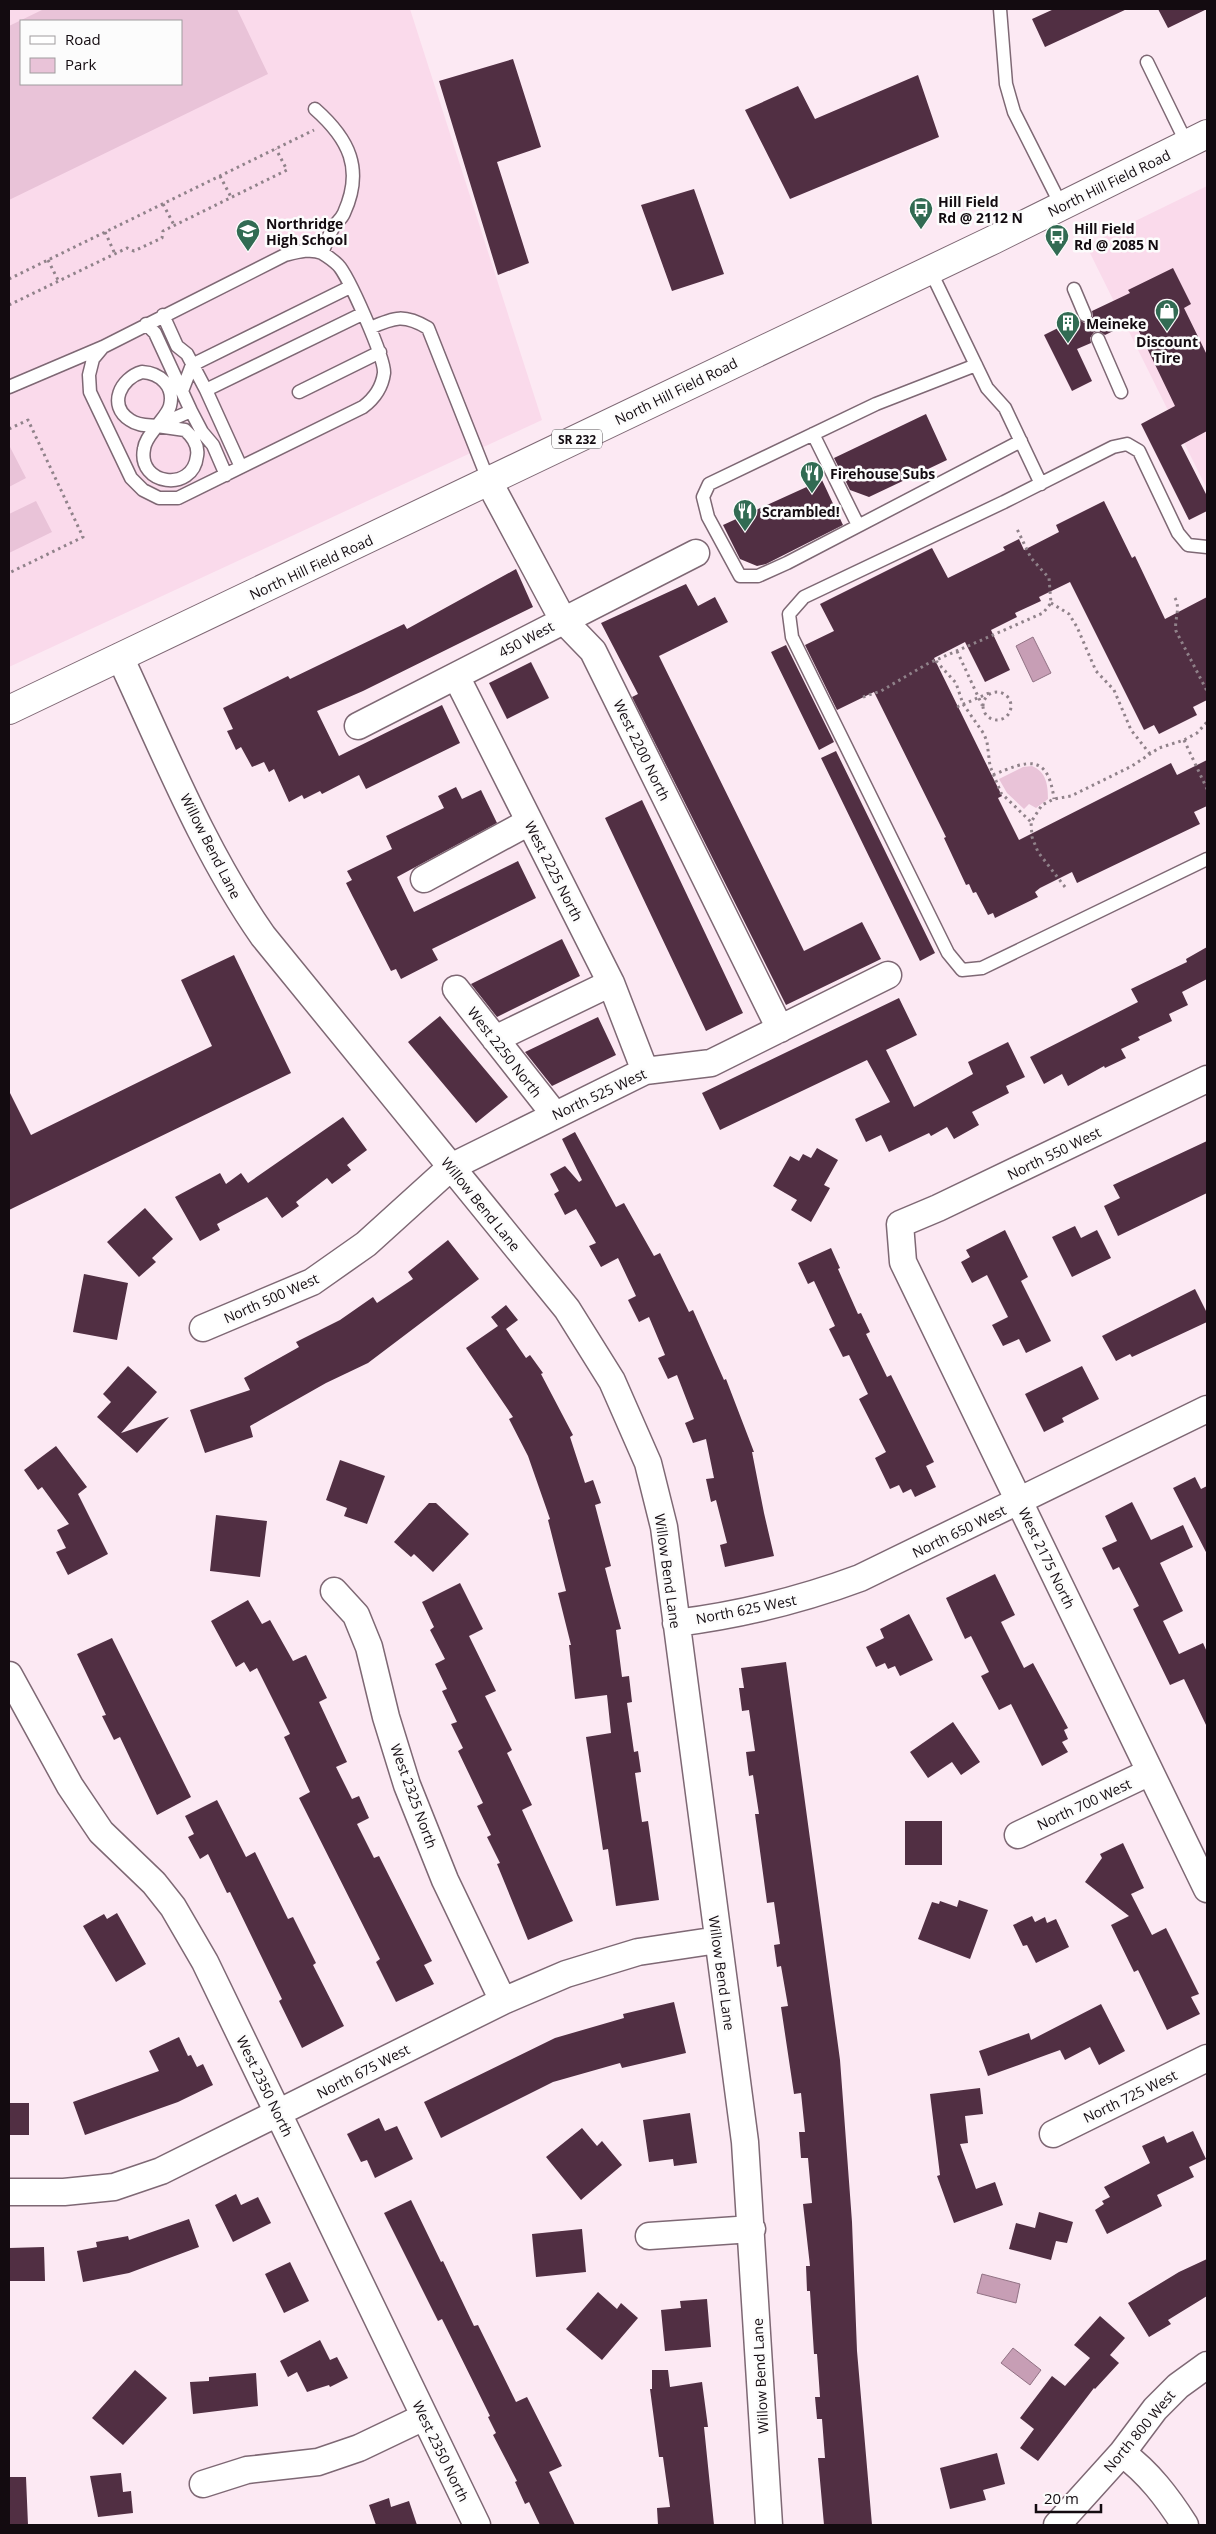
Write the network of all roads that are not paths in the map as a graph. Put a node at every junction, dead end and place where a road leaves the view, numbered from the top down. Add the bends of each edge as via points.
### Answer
1 (1000, 9) edge
2 (1147, 62) dead end
3 (315, 108) dead end
4 (1197, 139) edge
5 (1062, 207) junction
6 (322, 253) junction
7 (930, 270) junction
8 (350, 287) junction
9 (1074, 290) dead end
10 (362, 314) junction
11 (164, 315) junction
12 (1085, 315) dead end
13 (146, 324) junction
14 (370, 328) junction
15 (1098, 339) dead end
16 (103, 346) junction
17 (380, 352) junction
18 (192, 365) junction
19 (976, 365) junction
20 (9, 387) edge
21 (206, 390) junction
22 (182, 391) junction
23 (298, 392) dead end
24 (1121, 392) dead end
25 (191, 410) junction
26 (157, 426) junction
27 (813, 434) junction
28 (1021, 441) junction
29 (241, 466) junction
30 (226, 475) junction
31 (489, 482) junction
32 (1041, 484) junction
33 (858, 525) junction
34 (1207, 546) edge
35 (696, 553) dead end
36 (563, 620) junction
37 (120, 657) junction
38 (456, 676) junction
39 (9, 710) edge
40 (358, 726) dead end
41 (529, 822) junction
42 (1207, 859) edge
43 (424, 879) dead end
44 (888, 975) dead end
45 (611, 983) junction
46 (456, 989) dead end
47 (780, 1029) junction
48 (495, 1039) junction
49 (645, 1071) junction
50 (1207, 1079) edge
51 (555, 1115) junction
52 (450, 1167) junction
53 (900, 1224) joint
54 (203, 1328) dead end
55 (1207, 1409) edge
56 (1020, 1502) junction
57 (334, 1591) dead end
58 (816, 1595) joint
59 (676, 1623) junction
60 (9, 1675) edge
61 (1150, 1772) junction
62 (1018, 1835) dead end
63 (1207, 1889) edge
64 (718, 1940) junction
65 (503, 2001) junction
66 (1207, 2058) edge
67 (279, 2114) junction
68 (1053, 2134) dead end
69 (9, 2192) edge
70 (752, 2230) junction
71 (649, 2236) dead end
72 (1207, 2365) edge
73 (424, 2417) junction
74 (1122, 2453) junction
75 (203, 2484) dead end
76 (477, 2525) edge
77 (769, 2525) edge
78 (1057, 2525) edge
79 (1185, 2525) edge

1 - 5 lane via 1006,84 1014,112
2 - 4 lane
3 - 6 lane via 349,148 353,165 353,190 344,216 335,224
4 - 5 main road, North Hill Field Road / SR 232
5 - 7 main road, North Hill Field Road / SR 232
6 - 8 lane via 338,265
6 - 11 lane via 304,250 285,255
7 - 19 lane
7 - 31 main road, North Hill Field Road / SR 232
8 - 10 lane
8 - 18 lane
9 - 12 lane
10 - 14 lane
10 - 21 lane
11 - 13 lane
11 - 18 lane via 178,346
13 - 16 lane
13 - 22 lane via 155,333
14 - 17 lane
14 - 31 lane via 392,318 412,319 428,328
15 - 24 lane
16 - 20 lane
16 - 30 lane via 93,359 89,375 90,392 131,478 159,498 178,498
17 - 23 lane
17 - 29 lane via 384,371 382,385 373,400
18 - 21 lane
18 - 22 lane
19 - 27 lane via 876,404
19 - 28 lane via 987,388 1005,408
21 - 29 lane
22 - 25 lane
25 - 26 lane
25 - 30 lane via 213,445
26 - 26 lane via 137,424 123,413 118,396 121,387 134,375 150,373 169,388 170,404
26 - 26 lane via 184,430 196,443 197,462 186,476 168,481 159,479 146,466 143,449
27 - 33 lane
27 - 33 lane via 709,484 703,497 708,517 740,576 751,577 787,563
28 - 32 lane
28 - 33 lane
29 - 30 lane
31 - 36 street, West 2200 North
31 - 37 main road, North Hill Field Road / SR 232
32 - 34 lane via 1113,447 1128,444 1139,451 1178,533 1188,545
32 - 42 lane via 804,597 790,614 792,637 948,953 962,970 982,968
35 - 36 street, 450 West
36 - 38 street, 450 West
36 - 47 street, West 2200 North via 593,651
37 - 39 main road, North Hill Field Road / SR 232
37 - 52 street, Willow Bend Lane via 219,868 240,903 263,936
38 - 40 street, 450 West
38 - 41 street, West 2225 North
41 - 43 street
41 - 45 street, West 2225 North
44 - 47 street, North 525 West
45 - 48 street
45 - 49 street, West 2225 North
46 - 48 street, West 2250 North
47 - 49 street, North 525 West via 711,1063
48 - 51 street, West 2250 North
49 - 51 street, North 525 West
50 - 53 street, North 550 West
51 - 52 street, North 525 West
52 - 54 street, North 500 West via 366,1244 312,1282
52 - 59 street, Willow Bend Lane via 567,1309 612,1381 648,1464 655,1490 664,1527
53 - 56 street, West 2175 North via 903,1262
55 - 56 street, North 650 West
56 - 58 street, North 650 West via 860,1578
56 - 61 street, West 2175 North
57 - 65 street, West 2325 North via 356,1615 369,1647 407,1785 444,1880
58 - 59 street, North 625 West
59 - 64 street, Willow Bend Lane
60 - 67 street, West 2350 North via 70,1786 101,1832 154,1884 173,1908 205,1962
61 - 62 street, North 700 West
61 - 63 street, West 2175 North
64 - 65 street, North 675 West via 638,1952 566,1974
64 - 70 street, Willow Bend Lane via 745,2142
65 - 67 street, North 675 West
66 - 68 street, North 725 West
67 - 69 street, North 675 West via 161,2171 114,2187 64,2192
67 - 73 street, West 2350 North
70 - 71 street
70 - 77 street, Willow Bend Lane
72 - 74 street, North 800 West via 1178,2386 1155,2409
73 - 75 street via 359,2448 318,2462 247,2470
73 - 76 street, West 2350 North
74 - 78 street, North 800 West
74 - 79 street via 1158,2486

